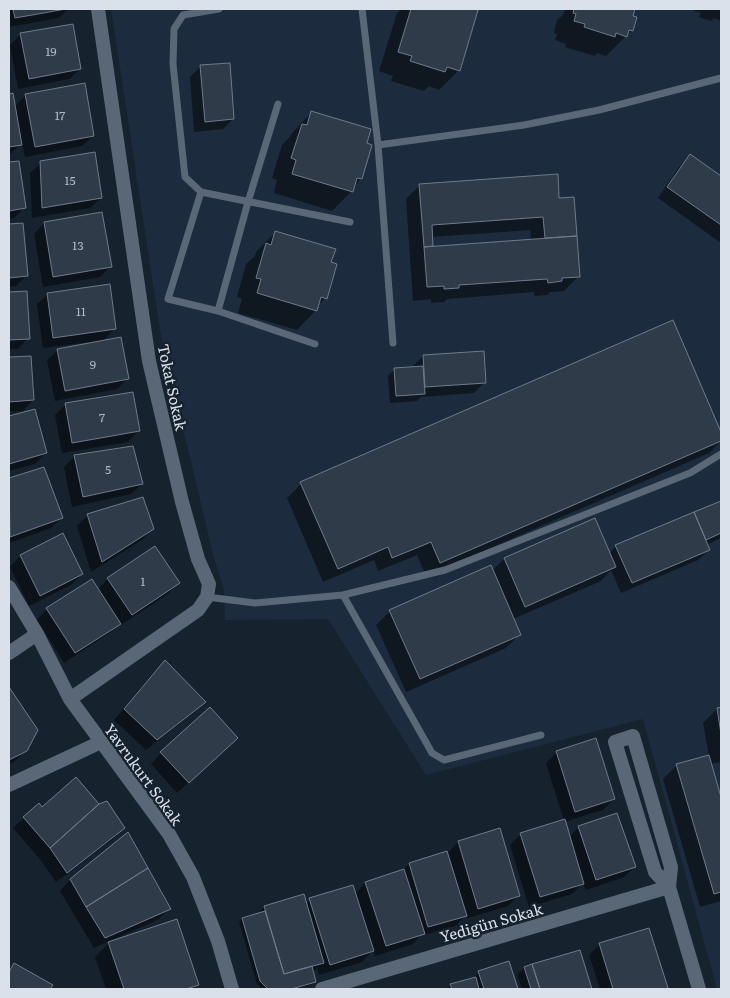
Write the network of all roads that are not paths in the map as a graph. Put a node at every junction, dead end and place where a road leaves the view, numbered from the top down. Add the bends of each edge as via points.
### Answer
1 (98, 9) edge
2 (219, 9) edge
3 (362, 9) edge
4 (721, 78) edge
5 (278, 104) dead end
6 (378, 145) junction
7 (201, 192) junction
8 (248, 202) junction
9 (350, 222) dead end
10 (218, 311) junction
11 (393, 343) dead end
12 (315, 344) dead end
13 (721, 454) edge
14 (9, 588) edge
15 (342, 595) junction
16 (207, 597) junction
17 (36, 634) junction
18 (9, 653) edge
19 (70, 699) junction
20 (541, 735) dead end
21 (101, 742) junction
22 (9, 785) edge
23 (669, 887) junction
24 (232, 989) edge
25 (322, 989) edge
26 (699, 989) edge

1 - 16 street, Tokat Sokak via 149,362 182,502 198,559 209,584
2 - 7 lane via 183,15 174,29 173,64 185,177
3 - 6 lane
4 - 6 lane via 598,110 524,125
5 - 8 lane
6 - 11 lane
7 - 8 lane
7 - 10 lane via 168,299
8 - 9 lane
8 - 10 lane
10 - 12 lane
13 - 15 lane via 690,473 445,570
14 - 17 street, Yavrukurt Sokak
15 - 16 lane via 255,603
15 - 20 lane via 432,753 444,760
16 - 19 street via 198,610
17 - 18 street
17 - 19 street, Yavrukurt Sokak
19 - 21 street, Yavrukurt Sokak
21 - 22 street
21 - 24 street, Yavrukurt Sokak via 170,834 194,876
23 - 23 street via 671,867 633,736 615,742 655,872
23 - 25 street, Yedigün Sokak
23 - 26 street

